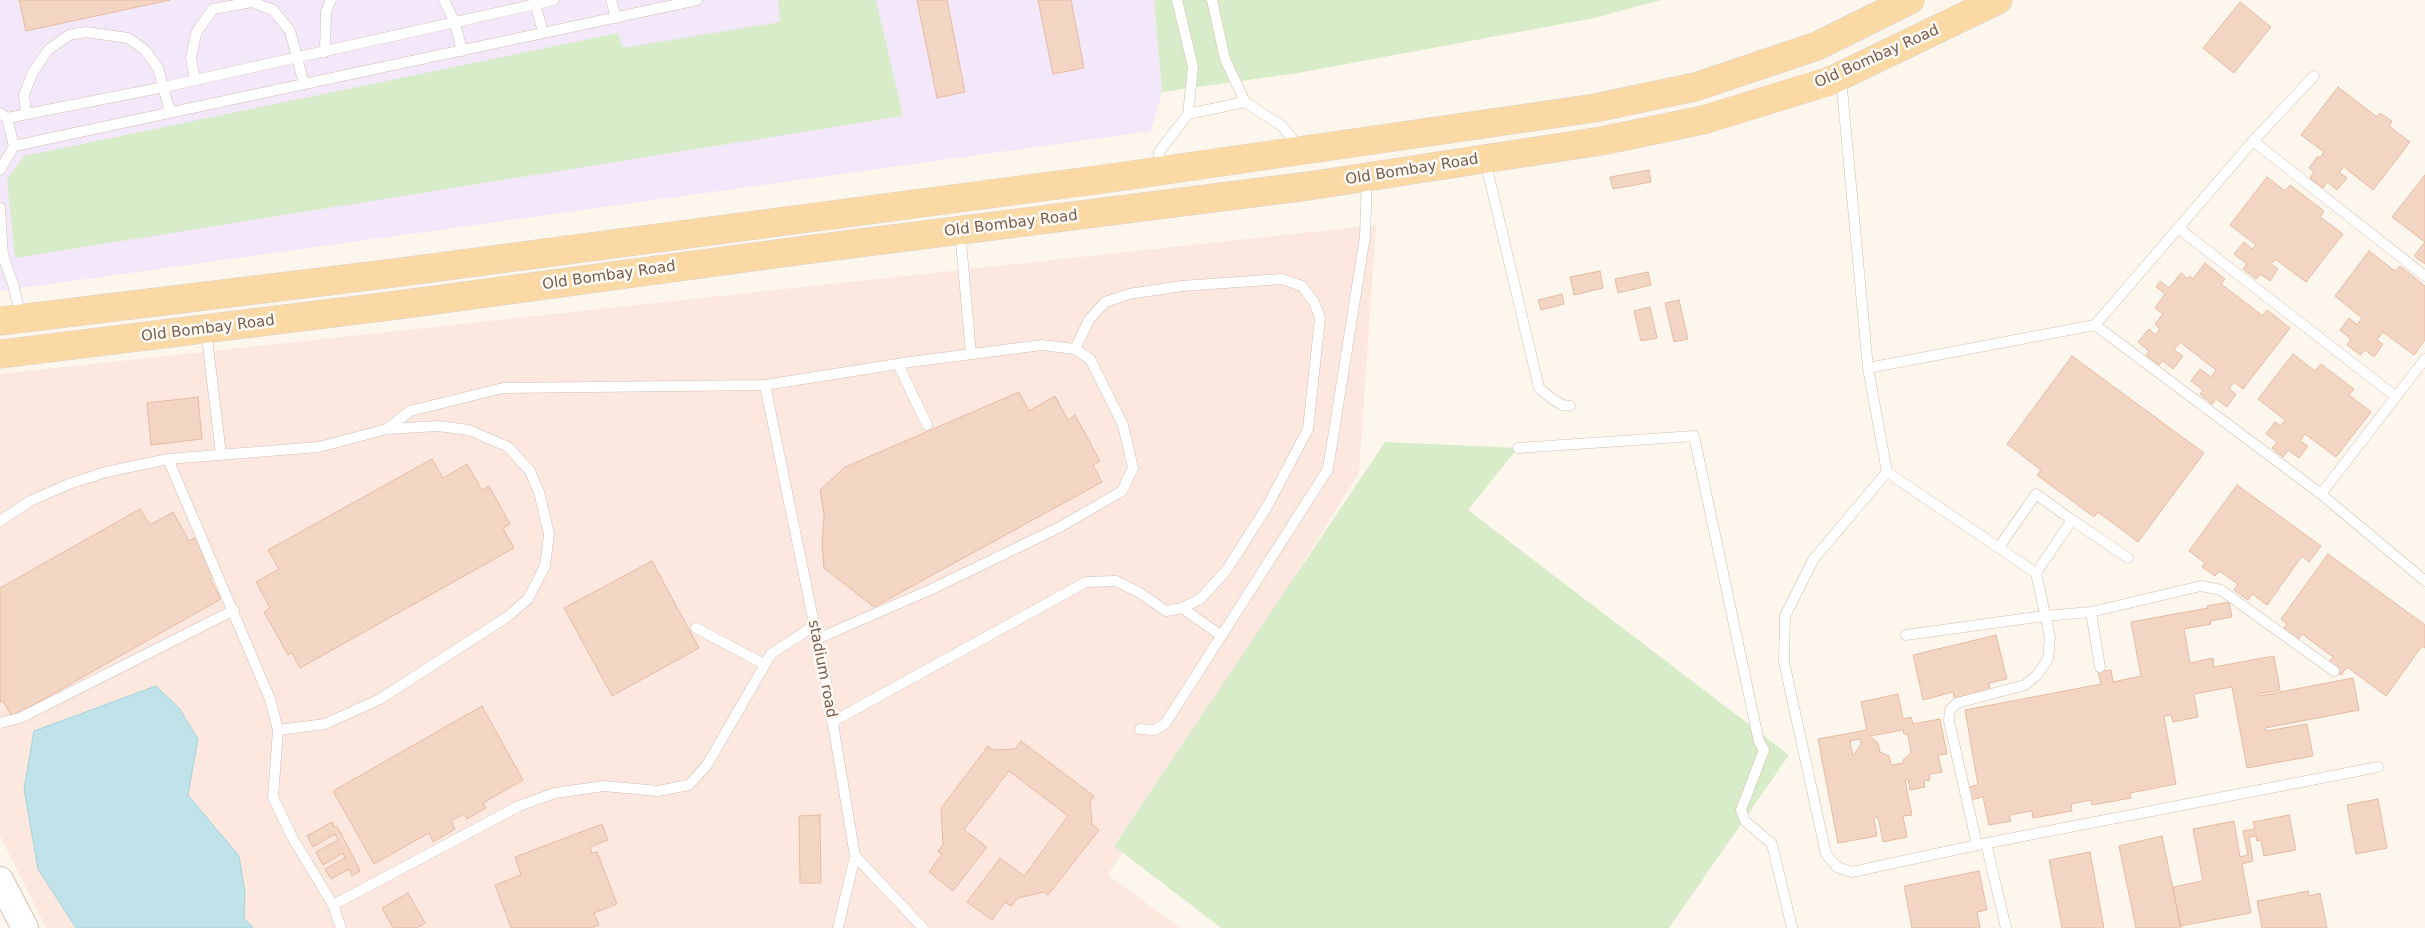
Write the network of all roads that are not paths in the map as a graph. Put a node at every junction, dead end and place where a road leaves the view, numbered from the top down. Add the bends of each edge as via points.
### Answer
1 (331, 0) edge
2 (444, 0) edge
3 (554, 0) edge
4 (611, 0) edge
5 (697, 0) edge
6 (1177, 0) edge
7 (1212, 0) edge
8 (1910, 0) edge
9 (535, 2) edge
10 (1984, 4) edge
11 (616, 18) junction
12 (455, 23) junction
13 (542, 32) junction
14 (462, 51) junction
15 (325, 52) junction
16 (298, 58) junction
17 (1841, 76) junction
18 (2314, 76) dead end
19 (195, 80) junction
20 (304, 84) junction
21 (164, 87) junction
22 (1245, 102) junction
23 (170, 112) junction
24 (26, 114) junction
25 (1188, 114) junction
26 (3, 115) edge
27 (2252, 141) junction
28 (14, 146) junction
29 (1302, 151) junction
30 (1485, 159) junction
31 (1232, 161) junction
32 (0, 170) edge
33 (1160, 170) junction
34 (1367, 178) junction
35 (1236, 195) junction
36 (0, 208) edge
37 (2178, 228) junction
38 (960, 230) junction
39 (2425, 276) edge
40 (11, 320) edge
41 (2095, 325) junction
42 (206, 329) junction
43 (1075, 349) junction
44 (0, 354) edge
45 (972, 354) junction
46 (2425, 359) edge
47 (898, 364) junction
48 (1868, 368) junction
49 (765, 385) junction
50 (2395, 396) junction
51 (1570, 406) dead end
52 (927, 425) dead end
53 (387, 429) junction
54 (1518, 448) dead end
55 (222, 454) junction
56 (168, 459) junction
57 (1887, 472) junction
58 (2321, 494) junction
59 (2072, 520) junction
60 (0, 521) edge
61 (1999, 547) junction
62 (2128, 558) dead end
63 (2036, 573) junction
64 (2425, 581) edge
65 (1182, 608) junction
66 (234, 610) junction
67 (2090, 612) junction
68 (2044, 616) junction
69 (814, 626) junction
70 (696, 628) dead end
71 (1906, 635) dead end
72 (1222, 636) junction
73 (817, 639) junction
74 (764, 664) junction
75 (2100, 667) dead end
76 (2334, 670) dead end
77 (0, 722) edge
78 (832, 722) junction
79 (1140, 729) dead end
80 (278, 730) junction
81 (2378, 767) dead end
82 (1981, 844) junction
83 (855, 856) junction
84 (0, 880) edge
85 (333, 905) junction
86 (24, 928) edge
87 (341, 928) edge
88 (838, 928) edge
89 (923, 928) edge
90 (1792, 928) edge
91 (2006, 928) edge

1 - 15 lane via 326,12
2 - 12 lane
3 - 9 lane
4 - 11 lane
5 - 11 lane
6 - 25 lane via 1193,67
7 - 22 lane via 1225,59
8 - 29 main road via 1816,46 1695,88 1595,108
9 - 12 lane
9 - 13 lane
10 - 17 main road, Old Bombay Road
11 - 13 lane
12 - 14 lane
12 - 15 lane
13 - 14 lane
14 - 20 lane
15 - 16 lane
16 - 19 lane
16 - 19 lane via 290,32 273,10 252,2 213,9 196,34 191,58
16 - 20 lane
17 - 30 main road, Old Bombay Road via 1703,120 1601,141
17 - 48 lane
18 - 27 lane
19 - 21 lane
20 - 23 lane
21 - 23 lane
21 - 24 lane
21 - 24 lane via 158,68 145,50 128,38 86,32 69,35 48,50 33,72 24,95
22 - 25 lane
22 - 29 lane via 1282,126
23 - 28 lane
24 - 26 lane
25 - 33 lane via 1159,152
26 - 28 lane
27 - 37 lane
27 - 39 lane
28 - 32 lane
29 - 31 main road
30 - 34 main road, Old Bombay Road
30 - 51 lane via 1539,388 1562,405
31 - 33 main road
31 - 35 main road
33 - 40 main road via 394,273
34 - 35 main road, Old Bombay Road
34 - 72 lane via 1365,236 1328,469
35 - 38 main road, Old Bombay Road
36 - 40 lane via 3,256 13,284
37 - 41 lane
37 - 50 lane
38 - 42 main road, Old Bombay Road
38 - 45 lane
41 - 48 lane
41 - 58 lane
42 - 44 main road, Old Bombay Road
42 - 55 lane
43 - 45 lane via 1042,345
43 - 65 lane via 1089,320 1105,302 1129,294 1182,286 1282,279 1302,286 1314,302 1320,318 1308,429 1268,505 1226,571 1200,599
43 - 73 lane via 1090,359 1123,425 1133,468 1122,491 1043,535 932,589
45 - 47 lane
46 - 50 lane
47 - 49 lane
47 - 52 lane
48 - 57 lane
49 - 53 lane via 503,388 410,411
49 - 69 lane, stadium road
50 - 58 lane
53 - 55 lane via 319,448
53 - 80 lane via 438,426 469,430 508,447 530,470 540,492 549,534 545,566 528,599 507,618 418,676 380,699 325,724
54 - 90 lane via 1694,436 1759,742 1764,750 1741,810 1745,821 1772,844
55 - 56 lane
56 - 60 lane via 106,472 69,484 30,501
56 - 66 lane
57 - 61 lane
57 - 82 lane via 1813,560 1785,616 1784,662 1826,854 1837,867 1852,872
58 - 64 lane
59 - 61 lane via 2036,494
59 - 62 lane
59 - 63 lane
61 - 63 lane
63 - 68 lane
65 - 72 lane
65 - 78 lane via 1166,611 1116,581 1086,582
66 - 77 lane via 20,718
66 - 80 lane via 263,678
67 - 68 lane
67 - 75 lane
67 - 76 lane via 2201,586 2221,590
68 - 71 lane
68 - 82 lane via 2050,637 2048,659 2037,675 2025,685 1957,703 1950,710 1949,721
69 - 73 lane, stadium road
69 - 74 lane via 771,654
70 - 74 lane
72 - 79 lane via 1165,724 1154,730
73 - 78 lane, stadium road
74 - 85 lane via 706,765 688,785 658,791 604,786 554,793 519,806
78 - 83 lane, stadium road
80 - 85 lane via 273,797 292,837
81 - 82 lane
82 - 91 lane
83 - 88 lane
83 - 89 lane
84 - 86 main road
85 - 87 lane

